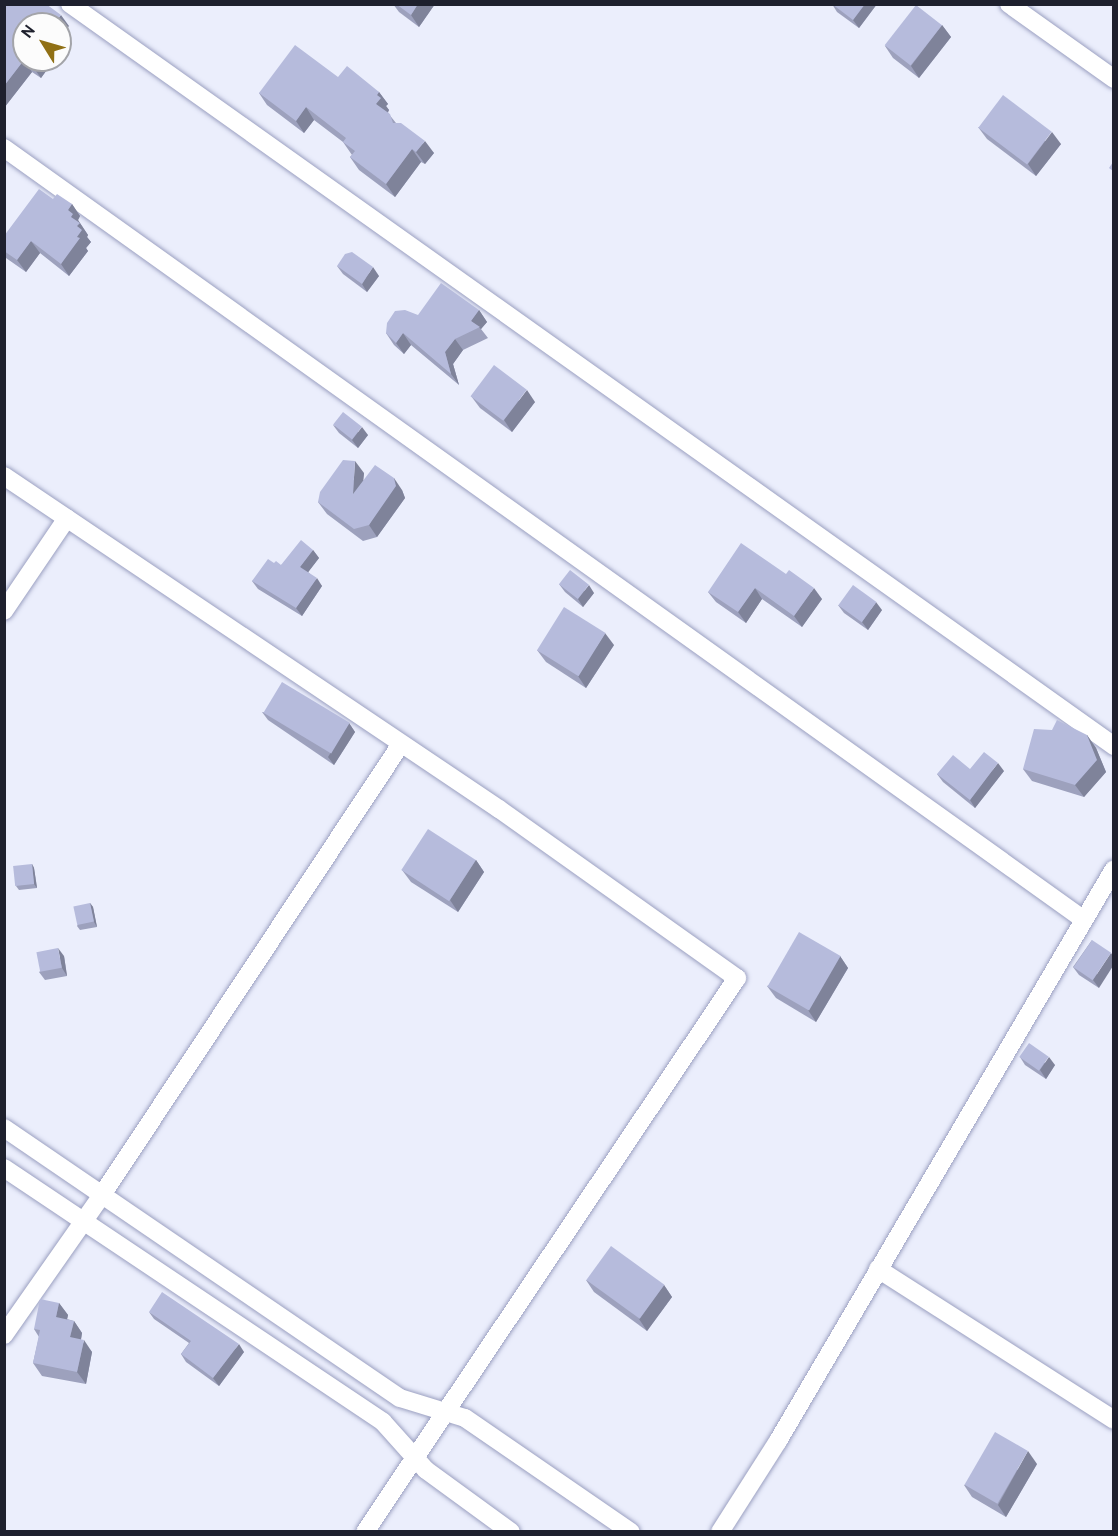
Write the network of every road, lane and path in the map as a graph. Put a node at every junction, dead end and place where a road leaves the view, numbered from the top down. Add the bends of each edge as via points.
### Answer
1 (70, 4) edge
2 (1009, 4) edge
3 (1113, 79) edge
4 (4, 148) edge
5 (4, 476) edge
6 (67, 518) junction
7 (4, 611) edge
8 (401, 744) junction
9 (1113, 746) edge
10 (1113, 869) edge
11 (1083, 919) junction
12 (4, 1128) edge
13 (4, 1168) edge
14 (102, 1195) junction
15 (83, 1222) junction
16 (878, 1269) junction
17 (4, 1335) edge
18 (448, 1411) junction
19 (1113, 1420) edge
20 (414, 1459) junction
21 (365, 1532) edge
22 (512, 1532) edge
23 (631, 1532) edge
24 (720, 1532) edge

1 - 9 street
2 - 3 street
4 - 11 street
5 - 6 street
6 - 7 street
6 - 8 street
8 - 14 street
8 - 18 street via 737,978
10 - 11 street
11 - 16 street
12 - 14 street
13 - 15 street
14 - 15 street
14 - 18 street via 400,1398
15 - 17 street
15 - 20 street via 383,1422
16 - 19 street
16 - 24 street
18 - 20 street
18 - 23 street via 465,1418
20 - 21 street
20 - 22 street

